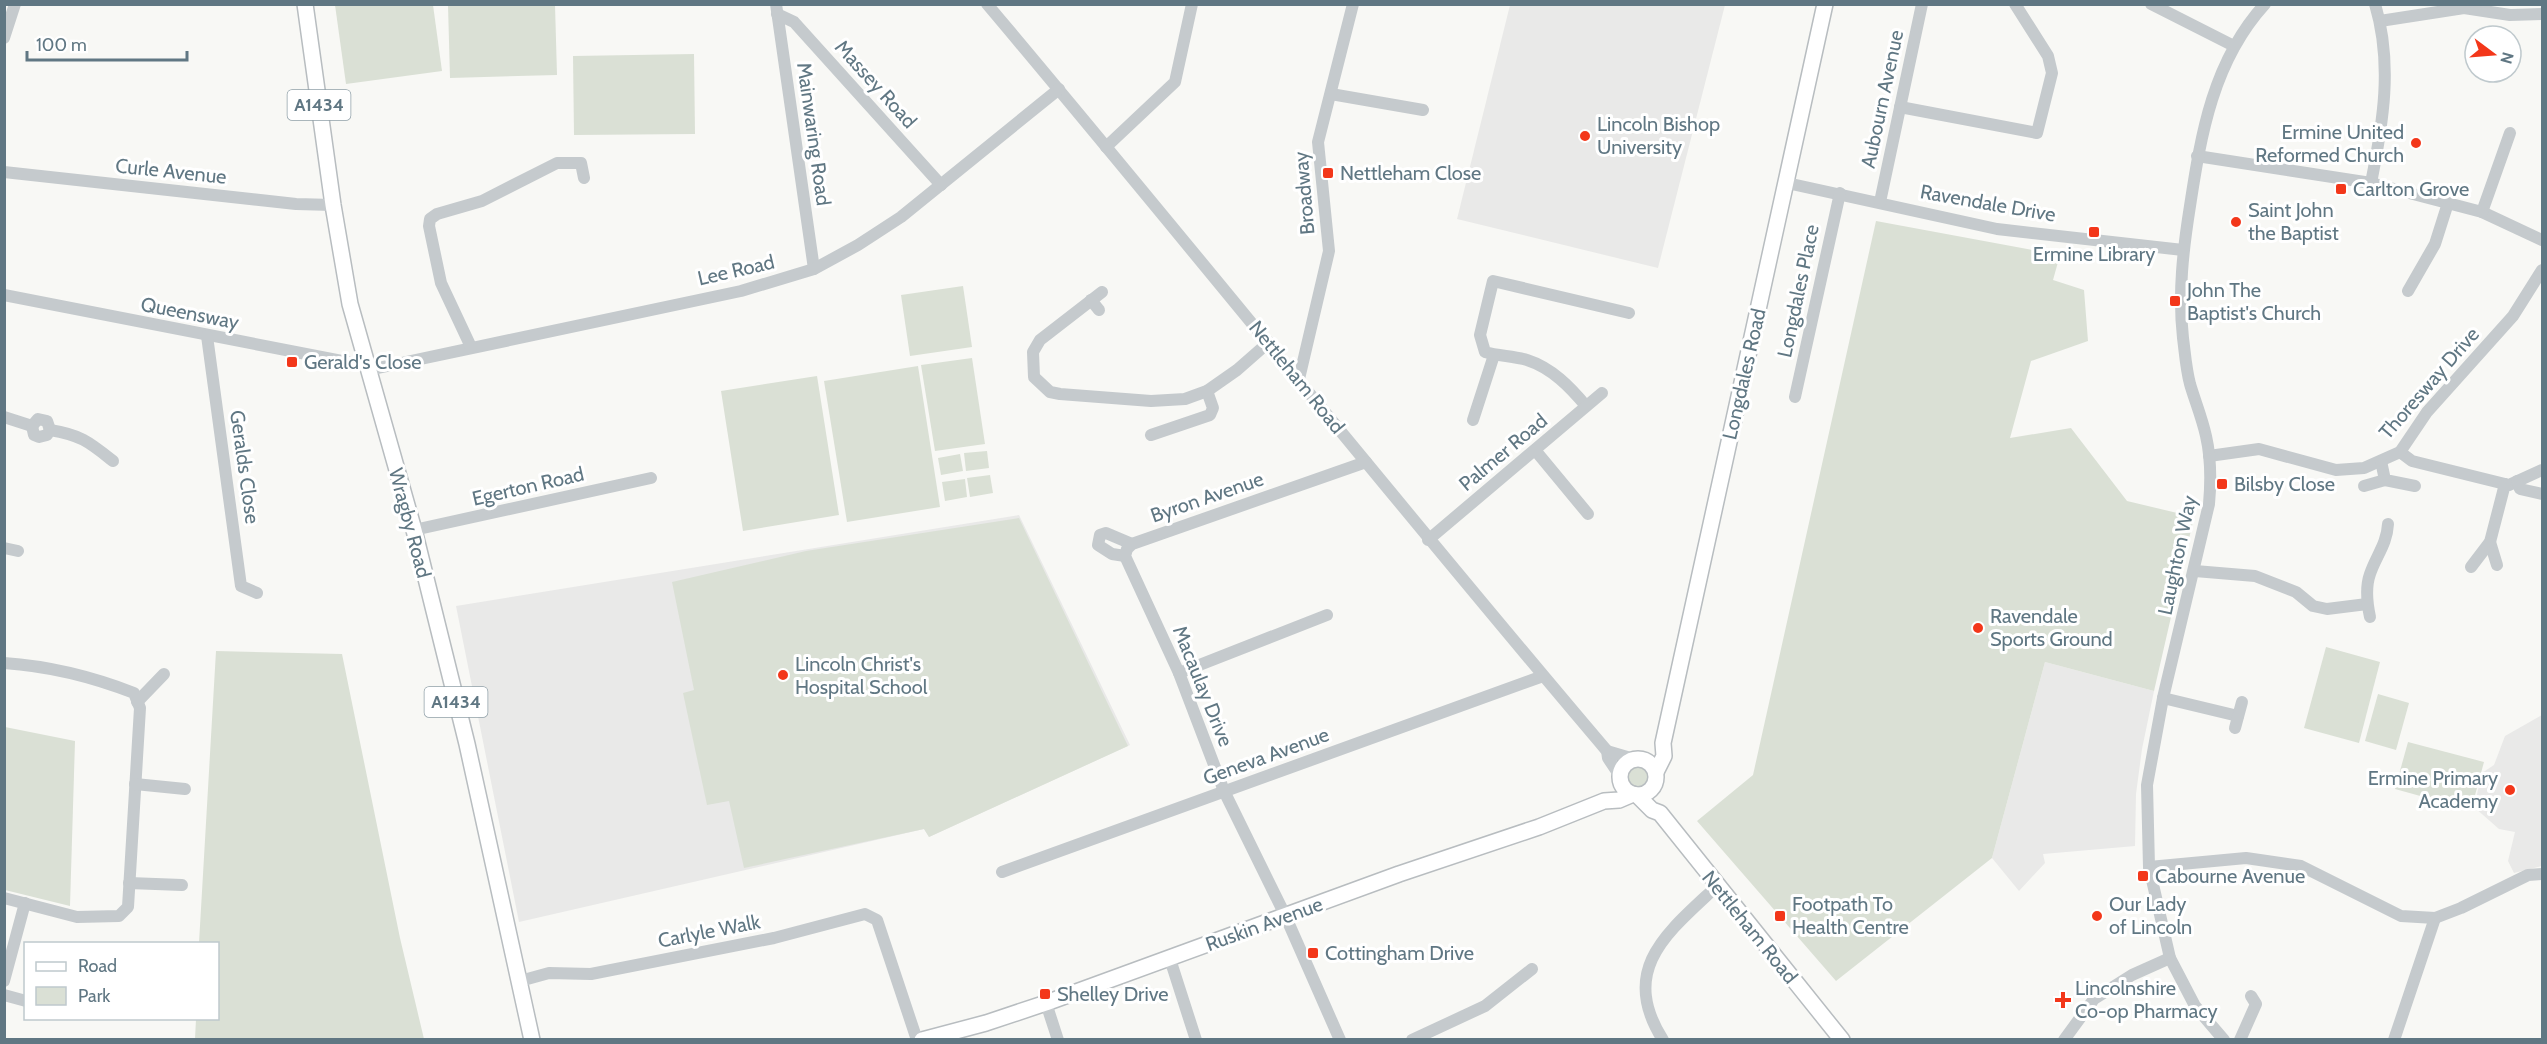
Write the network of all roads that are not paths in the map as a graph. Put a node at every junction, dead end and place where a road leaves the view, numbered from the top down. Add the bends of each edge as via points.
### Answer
1 (15, 4) edge
2 (304, 4) edge
3 (987, 4) edge
4 (1192, 4) edge
5 (1353, 4) edge
6 (1825, 4) edge
7 (1922, 4) edge
8 (2015, 4) edge
9 (2151, 4) edge
10 (2265, 4) edge
11 (2375, 4) edge
12 (776, 9) edge
13 (2542, 14) edge
14 (2380, 21) junction
15 (4, 38) edge
16 (2234, 46) junction
17 (1059, 89) junction
18 (1331, 94) junction
19 (1900, 107) junction
20 (1423, 110) dead end
21 (2510, 133) dead end
22 (1107, 147) junction
23 (2198, 156) junction
24 (4, 172) edge
25 (584, 178) dead end
26 (1787, 183) junction
27 (2371, 183) junction
28 (941, 185) junction
29 (1840, 194) junction
30 (1880, 202) junction
31 (2448, 203) junction
32 (333, 204) junction
33 (2482, 212) junction
34 (2542, 240) edge
35 (2183, 250) junction
36 (814, 269) junction
37 (2542, 270) edge
38 (1102, 291) dead end
39 (2408, 291) dead end
40 (4, 295) edge
41 (1629, 314) dead end
42 (207, 336) junction
43 (1269, 342) junction
44 (471, 346) junction
45 (1494, 355) junction
46 (369, 367) junction
47 (1299, 379) junction
48 (1207, 391) junction
49 (1602, 393) dead end
50 (1795, 397) dead end
51 (1586, 406) junction
52 (4, 417) edge
53 (1473, 420) dead end
54 (1151, 435) dead end
55 (1535, 450) junction
56 (2400, 452) junction
57 (2209, 456) junction
58 (2381, 460) junction
59 (113, 461) dead end
60 (1366, 462) junction
61 (2542, 470) edge
62 (651, 478) dead end
63 (2385, 480) junction
64 (2511, 483) junction
65 (2364, 486) dead end
66 (2415, 486) dead end
67 (2542, 494) edge
68 (1588, 514) dead end
69 (2388, 524) dead end
70 (414, 530) junction
71 (1428, 540) junction
72 (2490, 542) junction
73 (1132, 544) junction
74 (4, 549) edge
75 (18, 551) dead end
76 (1125, 556) junction
77 (2497, 565) dead end
78 (2471, 567) dead end
79 (2195, 571) junction
80 (257, 593) dead end
81 (1327, 615) dead end
82 (4, 663) edge
83 (1179, 673) junction
84 (164, 674) dead end
85 (1543, 676) junction
86 (136, 698) junction
87 (2163, 698) junction
88 (2242, 702) dead end
89 (1664, 743) junction
90 (1607, 751) junction
91 (1636, 759) junction
92 (1656, 777) junction
93 (1620, 778) junction
94 (135, 784) junction
95 (185, 789) dead end
96 (1224, 791) junction
97 (1635, 795) junction
98 (1604, 801) junction
99 (1660, 813) junction
100 (2149, 867) junction
101 (1002, 872) dead end
102 (2542, 874) edge
103 (129, 883) junction
104 (182, 885) dead end
105 (1717, 886) junction
106 (4, 898) edge
107 (25, 903) junction
108 (1285, 915) junction
109 (2435, 918) junction
110 (2170, 958) junction
111 (1170, 959) junction
112 (1532, 969) dead end
113 (4, 981) edge
114 (520, 981) junction
115 (4, 995) edge
116 (24, 1000) edge
117 (2258, 1001) dead end
118 (1046, 1003) junction
119 (532, 1040) edge
120 (917, 1040) edge
121 (922, 1040) edge
122 (1058, 1040) edge
123 (1196, 1040) edge
124 (1340, 1040) edge
125 (1412, 1040) edge
126 (1663, 1040) edge
127 (1842, 1040) edge
128 (2064, 1040) edge
129 (2224, 1040) edge
130 (2240, 1040) edge
131 (2394, 1040) edge

1 - 15 street
2 - 32 main road, Wragby Road / A1434
3 - 17 street, Nettleham Road
4 - 22 street via 1175,82
5 - 18 street, Broadway
6 - 26 main road, Longdales Road
7 - 19 street, Aubourn Avenue
8 - 19 street via 2048,56 2052,73 2037,133
9 - 16 street
10 - 16 street, Laughton Way
11 - 14 street
12 - 28 street, Massey Road via 794,22
12 - 36 street, Mainwaring Road
13 - 14 street via 2510,15 2464,8
14 - 27 street via 2386,70 2383,122
16 - 23 street, Laughton Way via 2209,104
17 - 22 street, Nettleham Road
17 - 28 street, Lee Road
18 - 20 street
18 - 47 street, Broadway via 1318,142 1329,251
19 - 30 street, Aubourn Avenue
21 - 33 street
22 - 43 street, Nettleham Road
23 - 27 street
23 - 35 street, Laughton Way
24 - 32 street, Curle Avenue via 296,204
25 - 44 street via 580,163 557,163 482,201 430,219 441,283
26 - 29 street, Ravendale Drive
26 - 89 main road, Longdales Road
27 - 31 street
28 - 36 street, Lee Road via 879,232
29 - 30 street, Ravendale Drive
29 - 50 street, Longdales Place
30 - 35 street, Ravendale Drive via 1997,229
31 - 33 street
31 - 39 street via 2435,244
32 - 46 main road, Wragby Road / A1434 via 350,304
33 - 34 street
35 - 57 street, Laughton Way via 2183,337
36 - 44 street, Lee Road via 741,291
37 - 56 street, Thoresway Drive via 2513,316 2427,412
38 - 48 street via 1095,305 1040,340 1033,352 1034,377 1041,385 1060,394 1151,401 1185,399
40 - 42 street, Queensway
41 - 45 street via 1493,281 1480,335 1485,352
42 - 46 street, Queensway
42 - 80 street, Geralds Close via 241,586
43 - 47 street, Nettleham Road
43 - 48 street
44 - 46 street, Lee Road
45 - 51 street via 1526,360 1548,370
45 - 53 street
46 - 70 main road, Wragby Road / A1434
47 - 60 street, Nettleham Road
48 - 54 street via 1213,408 1210,415
49 - 51 street, Palmer Road
51 - 55 street, Palmer Road
52 - 59 street via 32,426 43,419 50,430 73,433
55 - 68 street
55 - 71 street, Palmer Road
56 - 58 street, Thoresway Drive
56 - 64 street via 2412,461
57 - 58 street, Thoresway Drive via 2259,449 2336,470 2364,468
57 - 79 street, Laughton Way via 2209,504
58 - 63 street
60 - 71 street, Nettleham Road
60 - 73 street, Byron Avenue
61 - 64 street
62 - 70 street, Egerton Road
63 - 65 street
63 - 66 street
64 - 67 street
64 - 72 street
69 - 79 street via 2387,538 2370,573 2368,611 2313,606 2296,592 2255,576
70 - 114 main road, Wragby Road / A1434
71 - 85 street, Nettleham Road
72 - 77 street
72 - 78 street
73 - 76 street
73 - 76 street, Byron Avenue via 1106,533 1100,535 1098,545 1102,549
74 - 75 street
76 - 83 street, Macaulay Drive
79 - 87 street, Laughton Way
81 - 83 street
82 - 86 street via 105,682
83 - 96 street, Macaulay Drive
84 - 86 street
85 - 90 street, Nettleham Road
85 - 96 street, Geneva Avenue
86 - 94 street via 140,708
87 - 88 street via 2237,722
87 - 100 street, Laughton Way via 2147,785
89 - 91 main road
89 - 92 main road, Longdales Road
90 - 91 street
90 - 93 street, Nettleham Road
91 - 92 main road via 1651,763
91 - 93 main road via 1624,765
92 - 97 main road via 1648,792
92 - 99 main road via 1662,803
93 - 97 main road via 1624,789
93 - 98 main road
94 - 95 street
94 - 103 street
96 - 101 street, Geneva Avenue
96 - 108 street, Macaulay Drive
97 - 98 main road, Ruskin Avenue
97 - 99 main road, Nettleham Road
98 - 108 main road, Ruskin Avenue
99 - 105 main road, Nettleham Road
100 - 109 street via 2246,858 2301,867 2401,916
100 - 110 street, Laughton Way
102 - 109 street via 2528,875
103 - 104 street
103 - 107 street via 128,907 118,916 77,917
105 - 126 street via 1669,930 1651,960 1646,1005
105 - 127 main road, Nettleham Road
106 - 107 street
107 - 113 street
108 - 111 main road, Ruskin Avenue
108 - 124 street, Macaulay Drive
109 - 131 street
110 - 128 street via 2132,975 2094,999
110 - 129 street, Laughton Way via 2195,1006
111 - 118 main road, Ruskin Avenue
111 - 123 street
112 - 125 street via 1485,1006
114 - 119 main road, Wragby Road / A1434
114 - 120 street, Carlyle Walk via 549,973 591,974 774,938 865,914 877,920
115 - 116 street
117 - 130 street
118 - 121 main road, Ruskin Avenue
118 - 122 street

